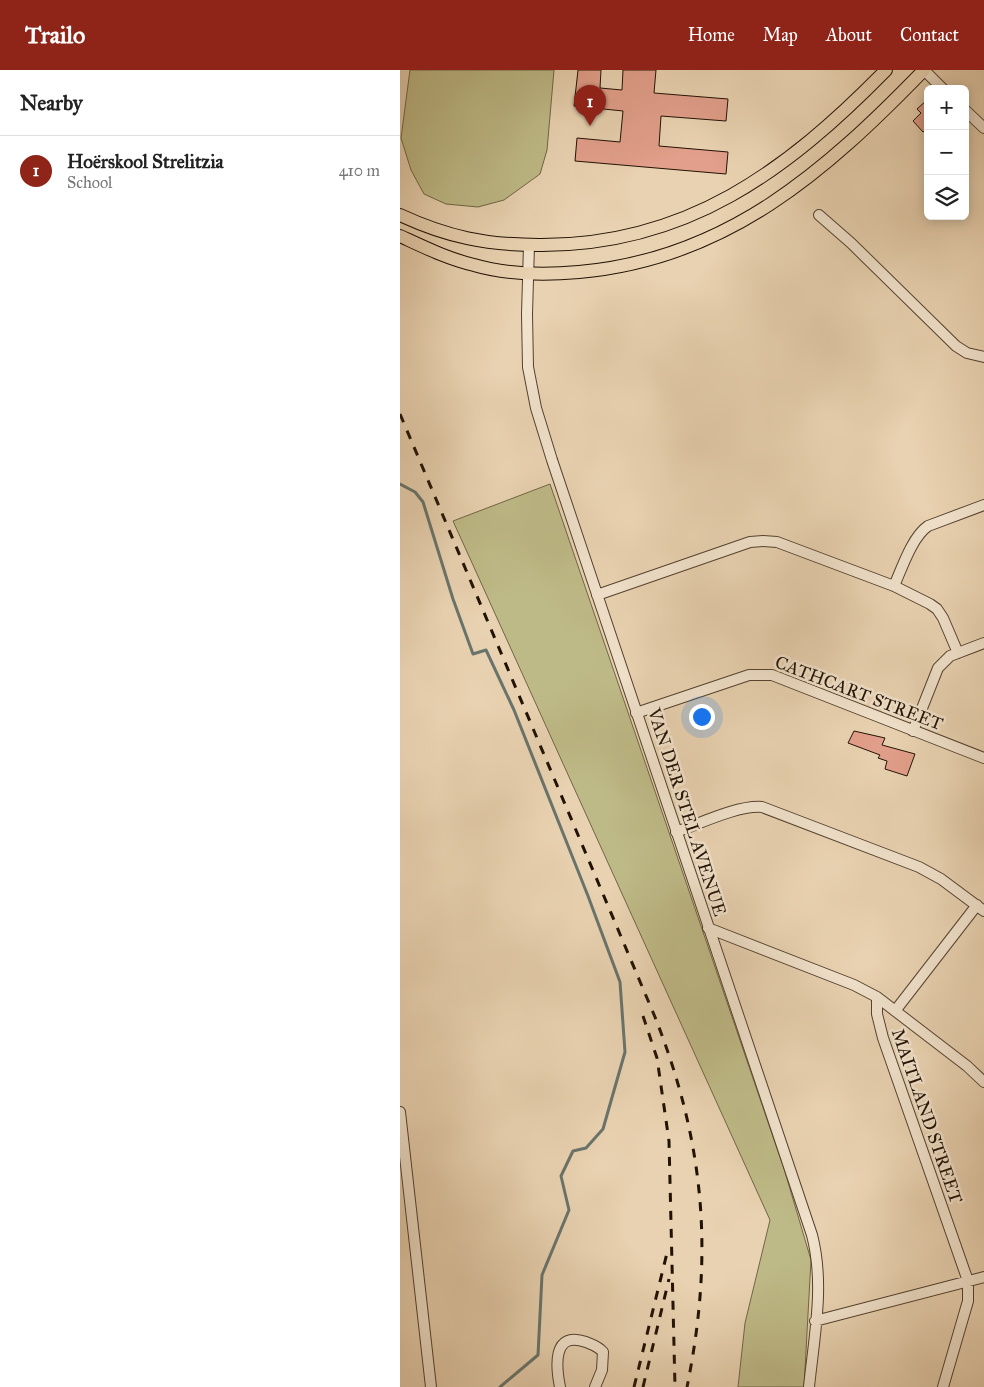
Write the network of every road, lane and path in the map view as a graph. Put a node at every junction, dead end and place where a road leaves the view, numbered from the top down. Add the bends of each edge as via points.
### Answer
1 (886, 70) edge
2 (924, 70) edge
3 (939, 85) edge
4 (969, 114) edge
5 (984, 128) edge
6 (400, 215) edge
7 (819, 215) dead end
8 (400, 236) edge
9 (528, 245) junction
10 (528, 273) junction
11 (984, 357) edge
12 (984, 505) edge
13 (894, 586) junction
14 (597, 594) junction
15 (984, 643) edge
16 (958, 653) junction
17 (636, 713) junction
18 (913, 731) junction
19 (984, 758) edge
20 (676, 832) junction
21 (980, 908) edge
22 (708, 928) junction
23 (877, 997) junction
24 (895, 1011) junction
25 (984, 1082) edge
26 (400, 1112) edge
27 (984, 1277) edge
28 (968, 1281) junction
29 (815, 1321) junction
30 (431, 1387) edge
31 (560, 1387) edge
32 (595, 1387) edge
33 (809, 1387) edge
34 (943, 1387) edge

1 - 9 main road via 802,147 727,199 687,218 637,234 584,244
2 - 3 street
2 - 10 main road via 830,159 779,199 727,231 676,252 629,265 591,271
4 - 5 street
6 - 9 main road via 458,237
7 - 11 street via 956,346 966,353
8 - 10 main road via 475,266
9 - 10 street, VAN DER STEL AVENUE
10 - 14 street, VAN DER STEL AVENUE via 527,352 536,408
12 - 13 street via 923,529
13 - 14 street via 777,542 763,541 750,542
13 - 16 street via 937,609
14 - 17 street, VAN DER STEL AVENUE
15 - 16 street
16 - 18 street via 938,668
17 - 18 street, CATHCART STREET via 760,673 781,677
17 - 20 street, VAN DER STEL AVENUE
18 - 19 street, CATHCART STREET
20 - 21 street via 739,810 762,807 919,867 942,879
20 - 22 street, VAN DER STEL AVENUE
21 - 24 street
22 - 23 street via 833,976
22 - 29 street, VAN DER STEL AVENUE via 812,1235 818,1274
23 - 24 street
23 - 28 street, MAITLAND STREET via 883,1038
24 - 25 street
26 - 30 street
27 - 28 street
28 - 29 street
28 - 34 street, MAITLAND STREET via 968,1301
29 - 33 street, VAN DER STEL AVENUE
31 - 32 street via 558,1353 566,1343 576,1340 597,1346 603,1352 602,1370

